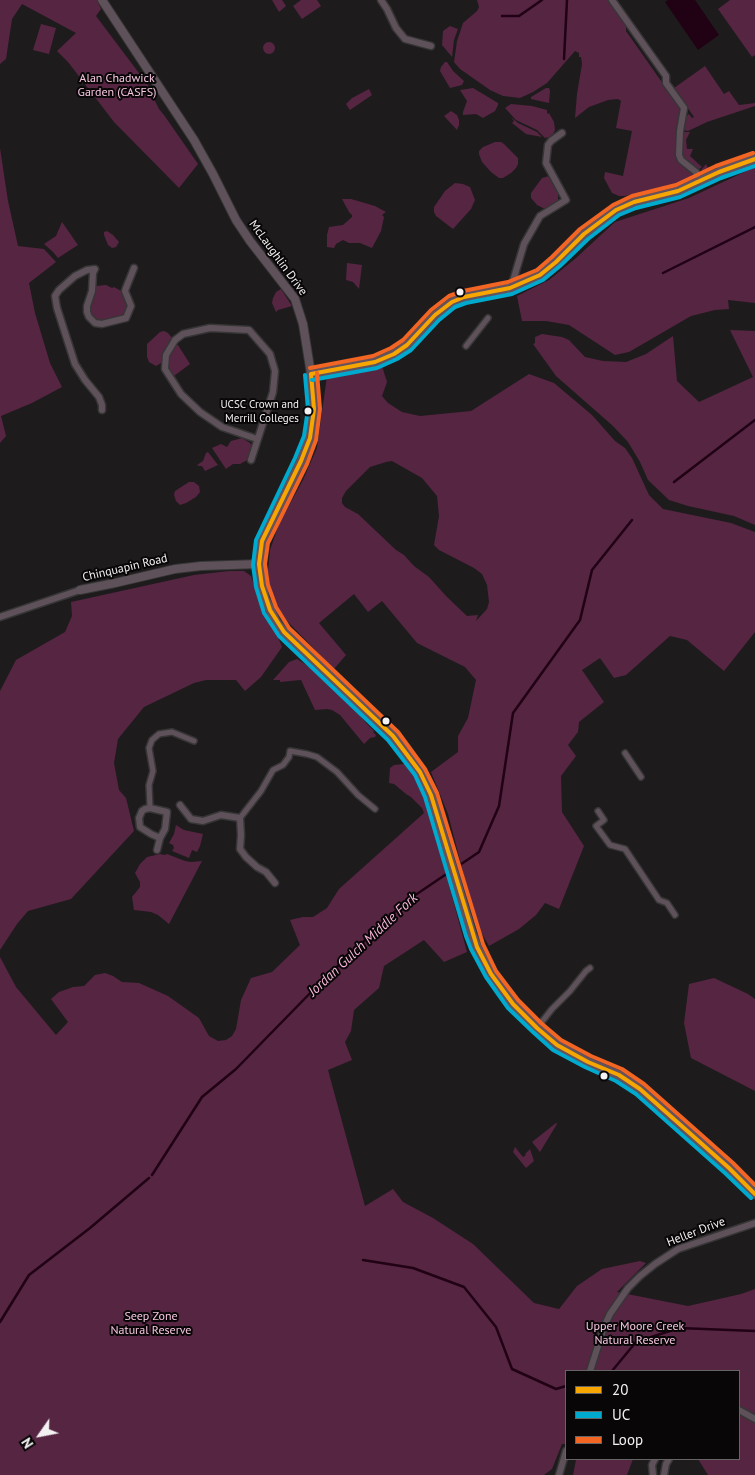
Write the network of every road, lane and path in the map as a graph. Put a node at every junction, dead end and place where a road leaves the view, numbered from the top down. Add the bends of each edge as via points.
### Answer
1 (102, 0) edge
2 (382, 0) edge
3 (612, 0) edge
4 (431, 46) dead end
5 (562, 133) dead end
6 (755, 159) edge
7 (699, 180) junction
8 (134, 268) dead end
9 (513, 281) dead end
10 (488, 318) dead end
11 (466, 346) dead end
12 (311, 374) junction
13 (102, 410) dead end
14 (257, 439) junction
15 (251, 460) dead end
16 (259, 564) junction
17 (80, 590) joint
18 (0, 617) edge
19 (194, 741) dead end
20 (625, 753) dead end
21 (641, 777) dead end
22 (180, 805) dead end
23 (150, 808) junction
24 (375, 809) dead end
25 (598, 811) dead end
26 (240, 818) junction
27 (160, 838) junction
28 (157, 850) dead end
29 (275, 883) dead end
30 (675, 915) dead end
31 (590, 968) dead end
32 (536, 1028) junction
33 (755, 1194) edge
34 (755, 1222) edge
35 (591, 1369) edge
36 (740, 1411) edge
37 (755, 1419) edge
38 (565, 1454) edge
39 (654, 1460) edge
40 (668, 1460) edge
41 (559, 1475) edge
42 (652, 1475) edge
43 (664, 1475) edge

1 - 12 street, McLaughlin Drive via 194,140 246,236 295,299 303,324
2 - 4 street via 405,39
3 - 7 street via 666,76 666,82 684,108 679,155 696,172
5 - 9 street via 548,145 546,163 566,200 540,216 524,244
6 - 7 main road
7 - 12 main road via 678,191 616,210 584,234 547,269 522,284 452,302 394,354 375,362
8 - 13 street via 126,288 131,306 126,318 102,324 91,320 87,306 95,269 87,270 67,283 57,292 55,300 75,364 99,397
10 - 11 street
12 - 16 main road, McLaughlin Drive via 314,409 310,438 262,541
14 - 14 street via 222,427 180,394 164,369 166,355 175,340 183,334 210,328 242,329 250,330 266,347 275,371 274,384
14 - 15 street
16 - 17 street, Chinquapin Road via 175,568
16 - 32 main road, McLaughlin Drive via 265,599 276,622 396,739 426,783 481,956 513,1004
17 - 18 street, Chinquapin Road
19 - 23 street via 172,732 159,734 152,740 149,748 153,771 148,785
20 - 21 street
22 - 26 street via 191,819 202,821 221,815
23 - 27 street via 168,812
23 - 27 street via 142,811 138,823 143,830
24 - 26 street via 317,757 290,751 283,765 272,770
25 - 30 street via 604,820 596,826 610,845 625,849 659,900 667,903
26 - 29 street via 240,848
27 - 28 street
31 - 32 street
32 - 33 main road, McLaughlin Drive via 557,1045 619,1075 640,1089
34 - 35 street, Heller Drive via 678,1249 640,1276 610,1314
36 - 37 street
38 - 41 street
39 - 42 street
40 - 43 street

